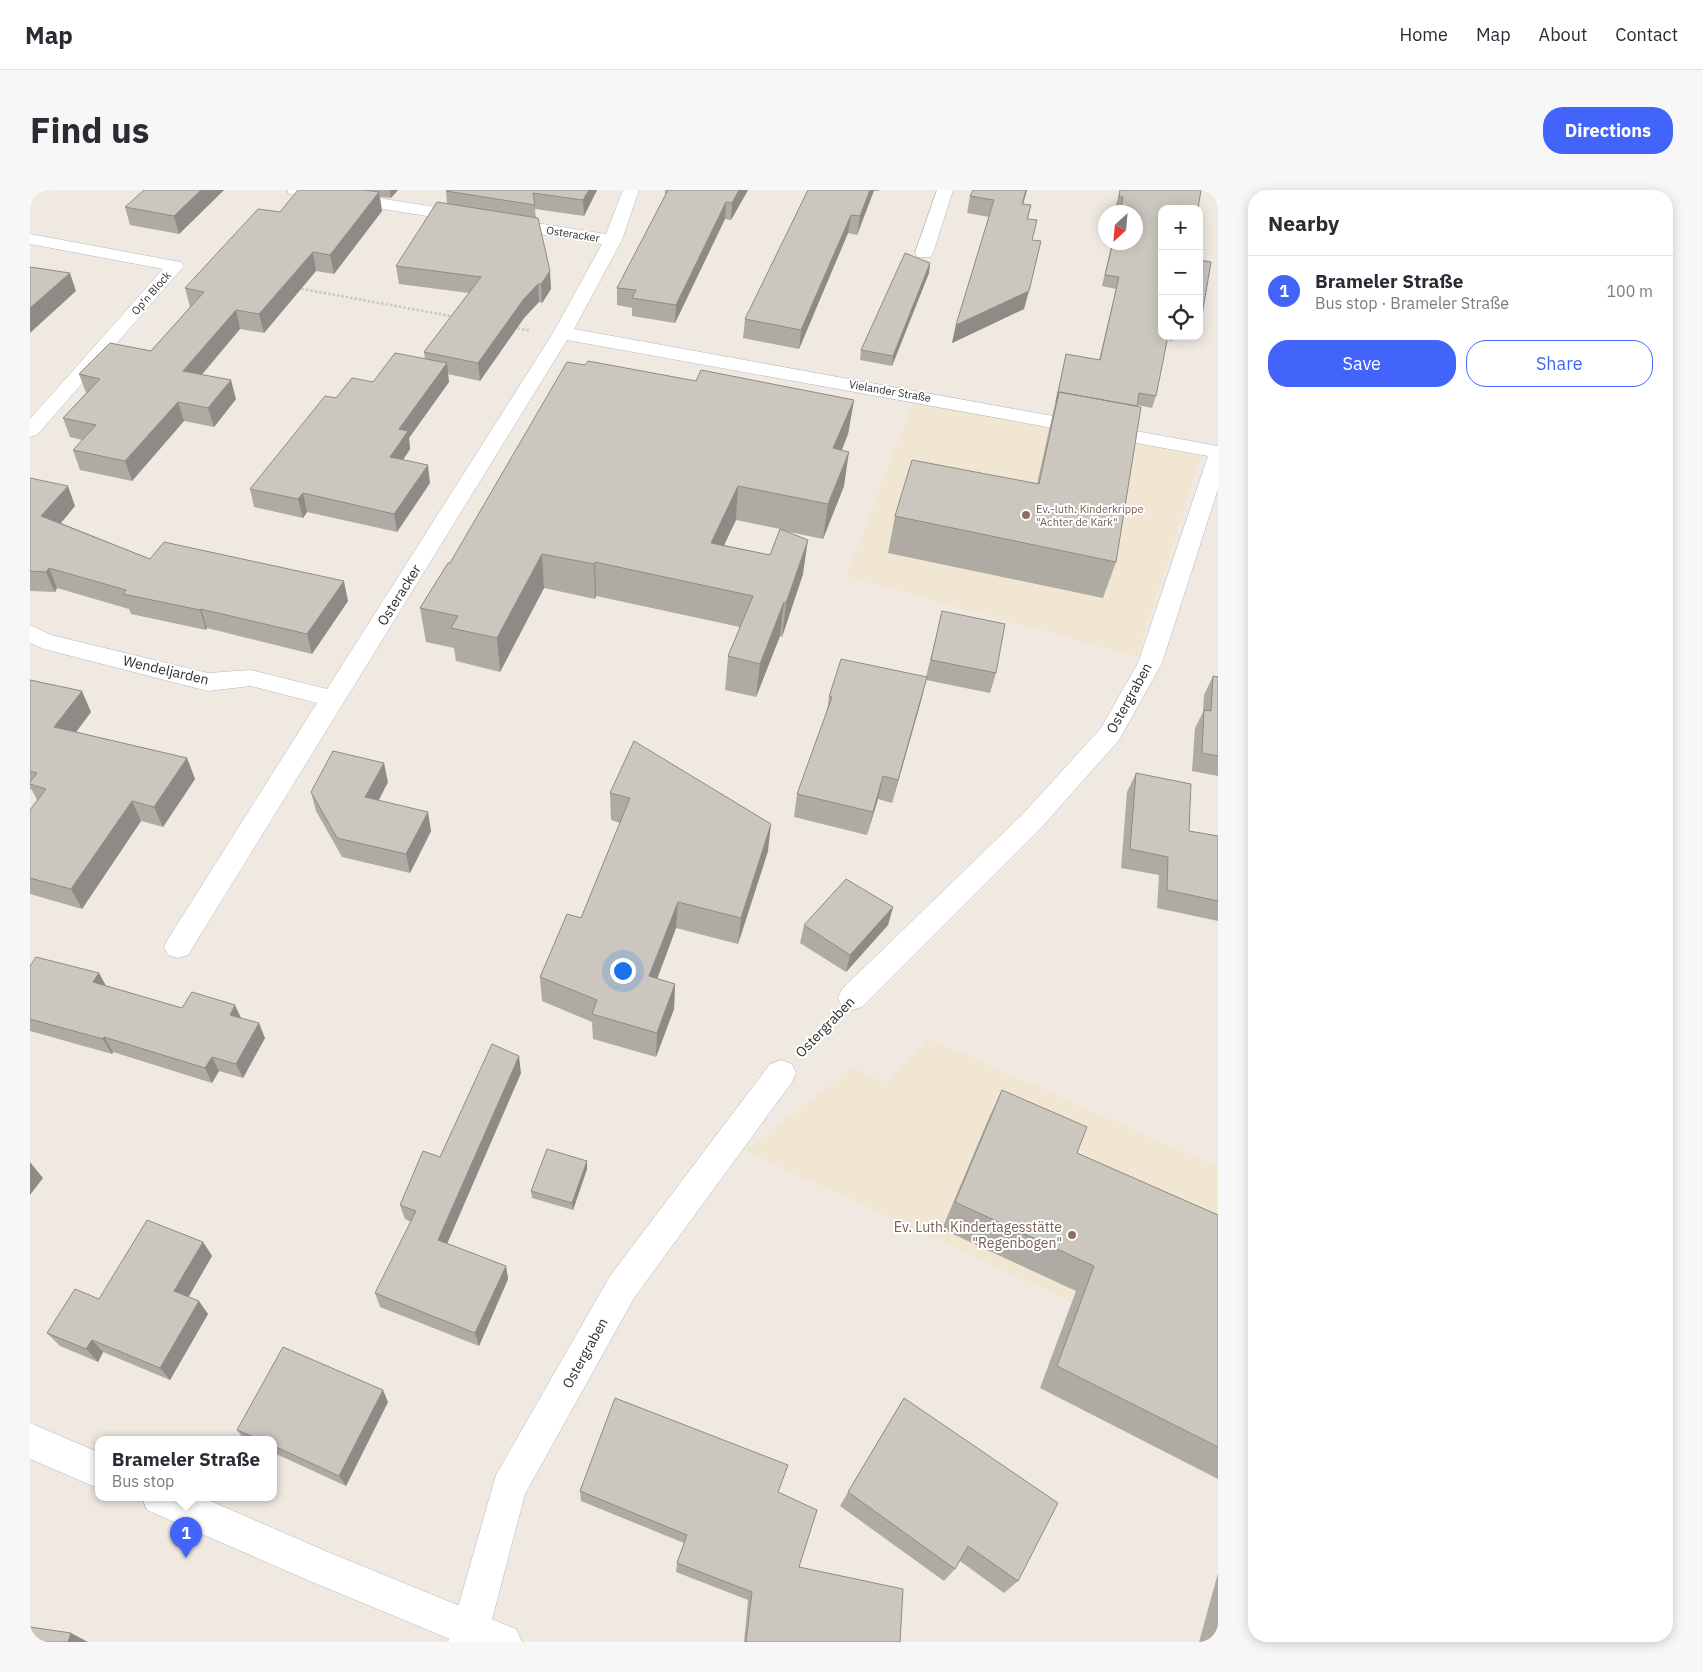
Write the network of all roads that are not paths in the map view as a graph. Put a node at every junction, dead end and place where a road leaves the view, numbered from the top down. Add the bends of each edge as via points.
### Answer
1 (295, 190) edge
2 (631, 190) edge
3 (945, 190) edge
4 (30, 239) edge
5 (613, 240) junction
6 (924, 253) dead end
7 (562, 333) junction
8 (30, 431) edge
9 (1218, 452) edge
10 (1218, 457) edge
11 (30, 633) edge
12 (334, 699) junction
13 (178, 947) dead end
14 (852, 998) road end
15 (781, 1072) road end
16 (30, 1441) edge
17 (95, 1469) edge
18 (169, 1501) edge
19 (480, 1638) edge

1 - 5 street, Osteracker
2 - 5 street, Osteracker
3 - 6 street
4 - 8 street, Op'n Block via 175,266
5 - 7 street, Osteracker
7 - 9 street, Vielander Straße
7 - 12 street, Osteracker
10 - 14 street, Ostergraben via 1150,663 1110,734 1031,822
11 - 12 street, Wendeljarden via 44,642 208,682 251,678
12 - 13 street, Osteracker
15 - 19 street, Ostergraben via 622,1287 509,1488
16 - 17 street
18 - 19 street

